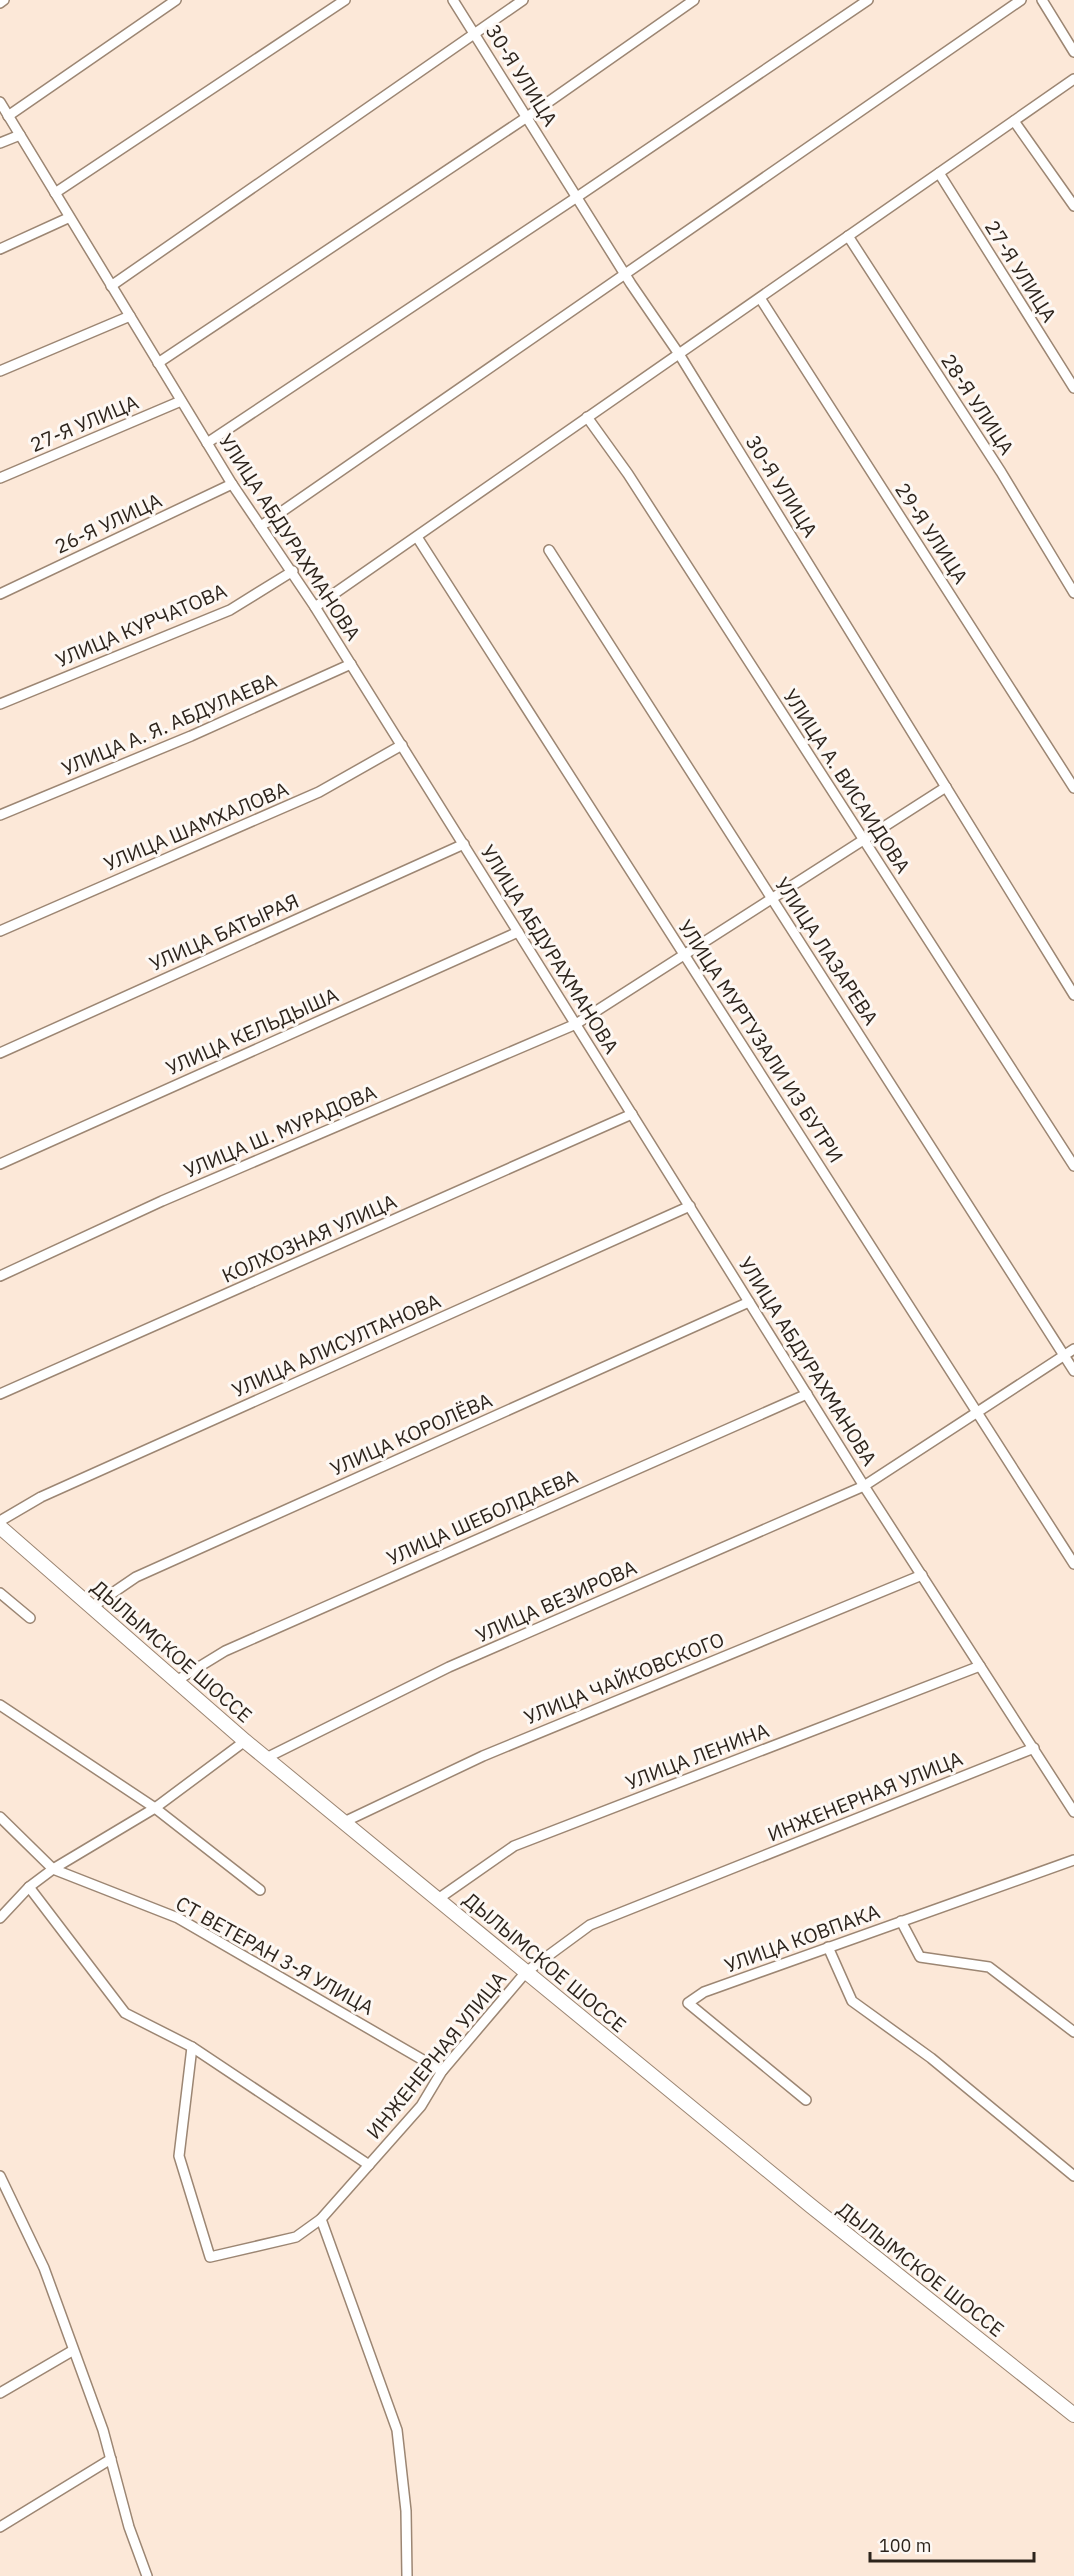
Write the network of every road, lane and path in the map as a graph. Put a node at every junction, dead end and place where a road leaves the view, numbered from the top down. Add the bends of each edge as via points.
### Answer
1 (4, 0) edge
2 (176, 0) edge
3 (345, 0) edge
4 (453, 0) edge
5 (523, 0) edge
6 (694, 0) edge
7 (868, 0) edge
8 (1021, 0) edge
9 (1042, 0) edge
10 (0, 3) edge
11 (475, 34) junction
12 (1074, 52) edge
13 (1074, 79) edge
14 (0, 102) edge
15 (8, 116) junction
16 (527, 117) junction
17 (1014, 121) junction
18 (20, 135) junction
19 (0, 143) edge
20 (939, 173) junction
21 (55, 193) junction
22 (577, 198) junction
23 (1074, 207) edge
24 (68, 218) junction
25 (848, 236) junction
26 (0, 249) edge
27 (625, 274) junction
28 (111, 286) junction
29 (760, 298) junction
30 (130, 316) junction
31 (679, 354) junction
32 (158, 363) junction
33 (0, 371) edge
34 (1074, 388) edge
35 (181, 400) junction
36 (588, 417) junction
37 (207, 443) junction
38 (0, 478) edge
39 (232, 484) junction
40 (261, 525) junction
41 (417, 537) junction
42 (549, 550) dead end
43 (293, 571) junction
44 (1074, 593) edge
45 (0, 594) edge
46 (315, 607) junction
47 (351, 664) junction
48 (0, 704) edge
49 (402, 745) junction
50 (946, 787) junction
51 (1074, 788) edge
52 (0, 815) edge
53 (863, 838) junction
54 (464, 844) junction
55 (771, 897) junction
56 (0, 931) edge
57 (518, 932) junction
58 (683, 953) junction
59 (1074, 995) edge
60 (576, 1024) junction
61 (0, 1053) edge
62 (632, 1114) junction
63 (0, 1164) edge
64 (1074, 1166) edge
65 (690, 1206) junction
66 (0, 1276) edge
67 (749, 1302) junction
68 (1074, 1349) edge
69 (1064, 1355) junction
70 (1074, 1371) edge
71 (0, 1394) edge
72 (807, 1394) junction
73 (977, 1414) junction
74 (864, 1486) junction
75 (0, 1521) edge
76 (0, 1527) edge
77 (1074, 1564) edge
78 (922, 1575) junction
79 (0, 1593) edge
80 (92, 1607) junction
81 (30, 1618) dead end
82 (980, 1666) junction
83 (176, 1680) junction
84 (0, 1705) edge
85 (246, 1741) junction
86 (1034, 1748) junction
87 (266, 1758) junction
88 (155, 1808) junction
89 (1074, 1812) edge
90 (0, 1817) edge
91 (344, 1822) junction
92 (1074, 1860) edge
93 (53, 1869) junction
94 (29, 1887) junction
95 (260, 1890) dead end
96 (438, 1899) junction
97 (0, 1918) edge
98 (901, 1922) junction
99 (828, 1947) junction
100 (526, 1972) junction
101 (1074, 2032) edge
102 (192, 2047) junction
103 (442, 2071) junction
104 (806, 2100) dead end
105 (369, 2165) junction
106 (0, 2176) edge
107 (1074, 2176) edge
108 (321, 2219) junction
109 (72, 2351) junction
110 (0, 2393) edge
111 (1074, 2415) edge
112 (111, 2459) junction
113 (0, 2527) edge
114 (147, 2576) edge
115 (406, 2576) edge

1 - 10 street
2 - 15 street
3 - 21 street
4 - 11 street, 30-Я УЛИЦА
5 - 11 street
6 - 16 street
7 - 22 street
8 - 27 street
9 - 12 street
11 - 16 street, 30-Я УЛИЦА
11 - 28 street
13 - 17 street
14 - 15 street, УЛИЦА АБДУРАХМАНОВА
15 - 18 street, УЛИЦА АБДУРАХМАНОВА
16 - 22 street, 30-Я УЛИЦА
16 - 32 street
17 - 20 street
17 - 23 street
18 - 19 street
18 - 21 street, УЛИЦА АБДУРАХМАНОВА
20 - 25 street
20 - 34 street, 27-Я УЛИЦА
21 - 24 street, УЛИЦА АБДУРАХМАНОВА
22 - 27 street, 30-Я УЛИЦА
22 - 37 street
24 - 26 street
24 - 28 street, УЛИЦА АБДУРАХМАНОВА
25 - 29 street
25 - 44 street, 28-Я УЛИЦА via 1001,472
27 - 31 street, 30-Я УЛИЦА
27 - 40 street
28 - 30 street, УЛИЦА АБДУРАХМАНОВА
29 - 31 street
29 - 51 street, 29-Я УЛИЦА
30 - 32 street, УЛИЦА АБДУРАХМАНОВА
30 - 33 street
31 - 36 street
31 - 50 street, 30-Я УЛИЦА
32 - 35 street, УЛИЦА АБДУРАХМАНОВА
35 - 37 street, УЛИЦА АБДУРАХМАНОВА
35 - 38 street, 27-Я УЛИЦА
36 - 41 street
36 - 53 street, УЛИЦА А. ВИСАИДОВА
37 - 39 street, УЛИЦА АБДУРАХМАНОВА
39 - 40 street, УЛИЦА АБДУРАХМАНОВА
39 - 45 street, 26-Я УЛИЦА
40 - 43 street, УЛИЦА АБДУРАХМАНОВА
41 - 46 street
41 - 58 street, УЛИЦА МУРТУЗАЛИ ИЗ БУТРИ
42 - 55 street, УЛИЦА ЛАЗАРЕВА
43 - 46 street, УЛИЦА АБДУРАХМАНОВА
43 - 48 street, УЛИЦА КУРЧАТОВА via 230,610
46 - 47 street, УЛИЦА АБДУРАХМАНОВА
47 - 49 street, УЛИЦА АБДУРАХМАНОВА
47 - 52 street, УЛИЦА А. Я. АБДУЛАЕВА
49 - 54 street, УЛИЦА АБДУРАХМАНОВА
49 - 56 street, УЛИЦА ШАМХАЛОВА via 319,792
50 - 53 street, УЛИЦА Ш. МУРАДОВА
50 - 59 street, 30-Я УЛИЦА
53 - 55 street, УЛИЦА Ш. МУРАДОВА
53 - 64 street, УЛИЦА А. ВИСАИДОВА
54 - 57 street, УЛИЦА АБДУРАХМАНОВА
54 - 61 street, УЛИЦА БАТЫРАЯ
55 - 58 street, УЛИЦА Ш. МУРАДОВА
55 - 69 street, УЛИЦА ЛАЗАРЕВА
57 - 60 street, УЛИЦА АБДУРАХМАНОВА
57 - 63 street, УЛИЦА КЕЛЬДЫША
58 - 60 street, УЛИЦА Ш. МУРАДОВА
58 - 73 street, УЛИЦА МУРТУЗАЛИ ИЗ БУТРИ
60 - 62 street, УЛИЦА АБДУРАХМАНОВА
60 - 66 street, УЛИЦА Ш. МУРАДОВА via 162,1201
62 - 65 street, УЛИЦА АБДУРАХМАНОВА
62 - 71 street, КОЛХОЗНАЯ УЛИЦА
65 - 67 street, УЛИЦА АБДУРАХМАНОВА
65 - 75 street, УЛИЦА АЛИСУЛТАНОВА via 51,1492
67 - 72 street, УЛИЦА АБДУРАХМАНОВА
67 - 80 street, УЛИЦА КОРОЛЁВА via 136,1577
68 - 69 street, УЛИЦА ВЕЗИРОВА
69 - 70 street, УЛИЦА ЛАЗАРЕВА
69 - 73 street, УЛИЦА ВЕЗИРОВА
72 - 74 street, УЛИЦА АБДУРАХМАНОВА
72 - 83 street, УЛИЦА ШЕБОЛДАЕВА via 225,1651
73 - 74 street, УЛИЦА ВЕЗИРОВА
73 - 77 street, УЛИЦА МУРТУЗАЛИ ИЗ БУТРИ
74 - 78 street, УЛИЦА АБДУРАХМАНОВА
74 - 87 street, УЛИЦА ВЕЗИРОВА via 449,1667
76 - 80 main road, ДЫЛЫМСКОЕ ШОССЕ
78 - 82 street, УЛИЦА АБДУРАХМАНОВА
78 - 91 street, УЛИЦА ЧАЙКОВСКОГО via 483,1756
79 - 81 street
80 - 83 main road, ДЫЛЫМСКОЕ ШОССЕ
82 - 86 street, УЛИЦА АБДУРАХМАНОВА
82 - 96 street, УЛИЦА ЛЕНИНА via 514,1846
83 - 85 main road, ДЫЛЫМСКОЕ ШОССЕ
84 - 88 street
85 - 87 main road, ДЫЛЫМСКОЕ ШОССЕ
85 - 88 street
86 - 89 street, УЛИЦА АБДУРАХМАНОВА
86 - 100 street, ИНЖЕНЕРНАЯ УЛИЦА via 590,1925
87 - 91 main road, ДЫЛЫМСКОЕ ШОССЕ
88 - 93 street
88 - 95 street
90 - 93 street, СТ ВЕТЕРАН 3-Я УЛИЦА
91 - 96 main road, ДЫЛЫМСКОЕ ШОССЕ
92 - 98 street, УЛИЦА КОВПАКА
93 - 94 street
93 - 103 street, СТ ВЕТЕРАН 3-Я УЛИЦА via 178,1918
94 - 97 street
94 - 102 street via 125,2013
96 - 100 main road, ДЫЛЫМСКОЕ ШОССЕ
98 - 99 street, УЛИЦА КОВПАКА
98 - 101 street via 920,1957 989,1967
99 - 104 street, УЛИЦА КОВПАКА via 704,1992 688,2003
99 - 107 street via 852,2001 931,2058
100 - 103 street, ИНЖЕНЕРНАЯ УЛИЦА
100 - 111 main road, ДЫЛЫМСКОЕ ШОССЕ
102 - 105 street
102 - 108 street via 179,2156 210,2257 296,2237
103 - 105 street, ИНЖЕНЕРНАЯ УЛИЦА via 421,2106
105 - 108 street, ИНЖЕНЕРНАЯ УЛИЦА
106 - 109 street via 44,2268
108 - 115 street via 397,2430 406,2511
109 - 110 street
109 - 112 street
112 - 113 street
112 - 114 street

